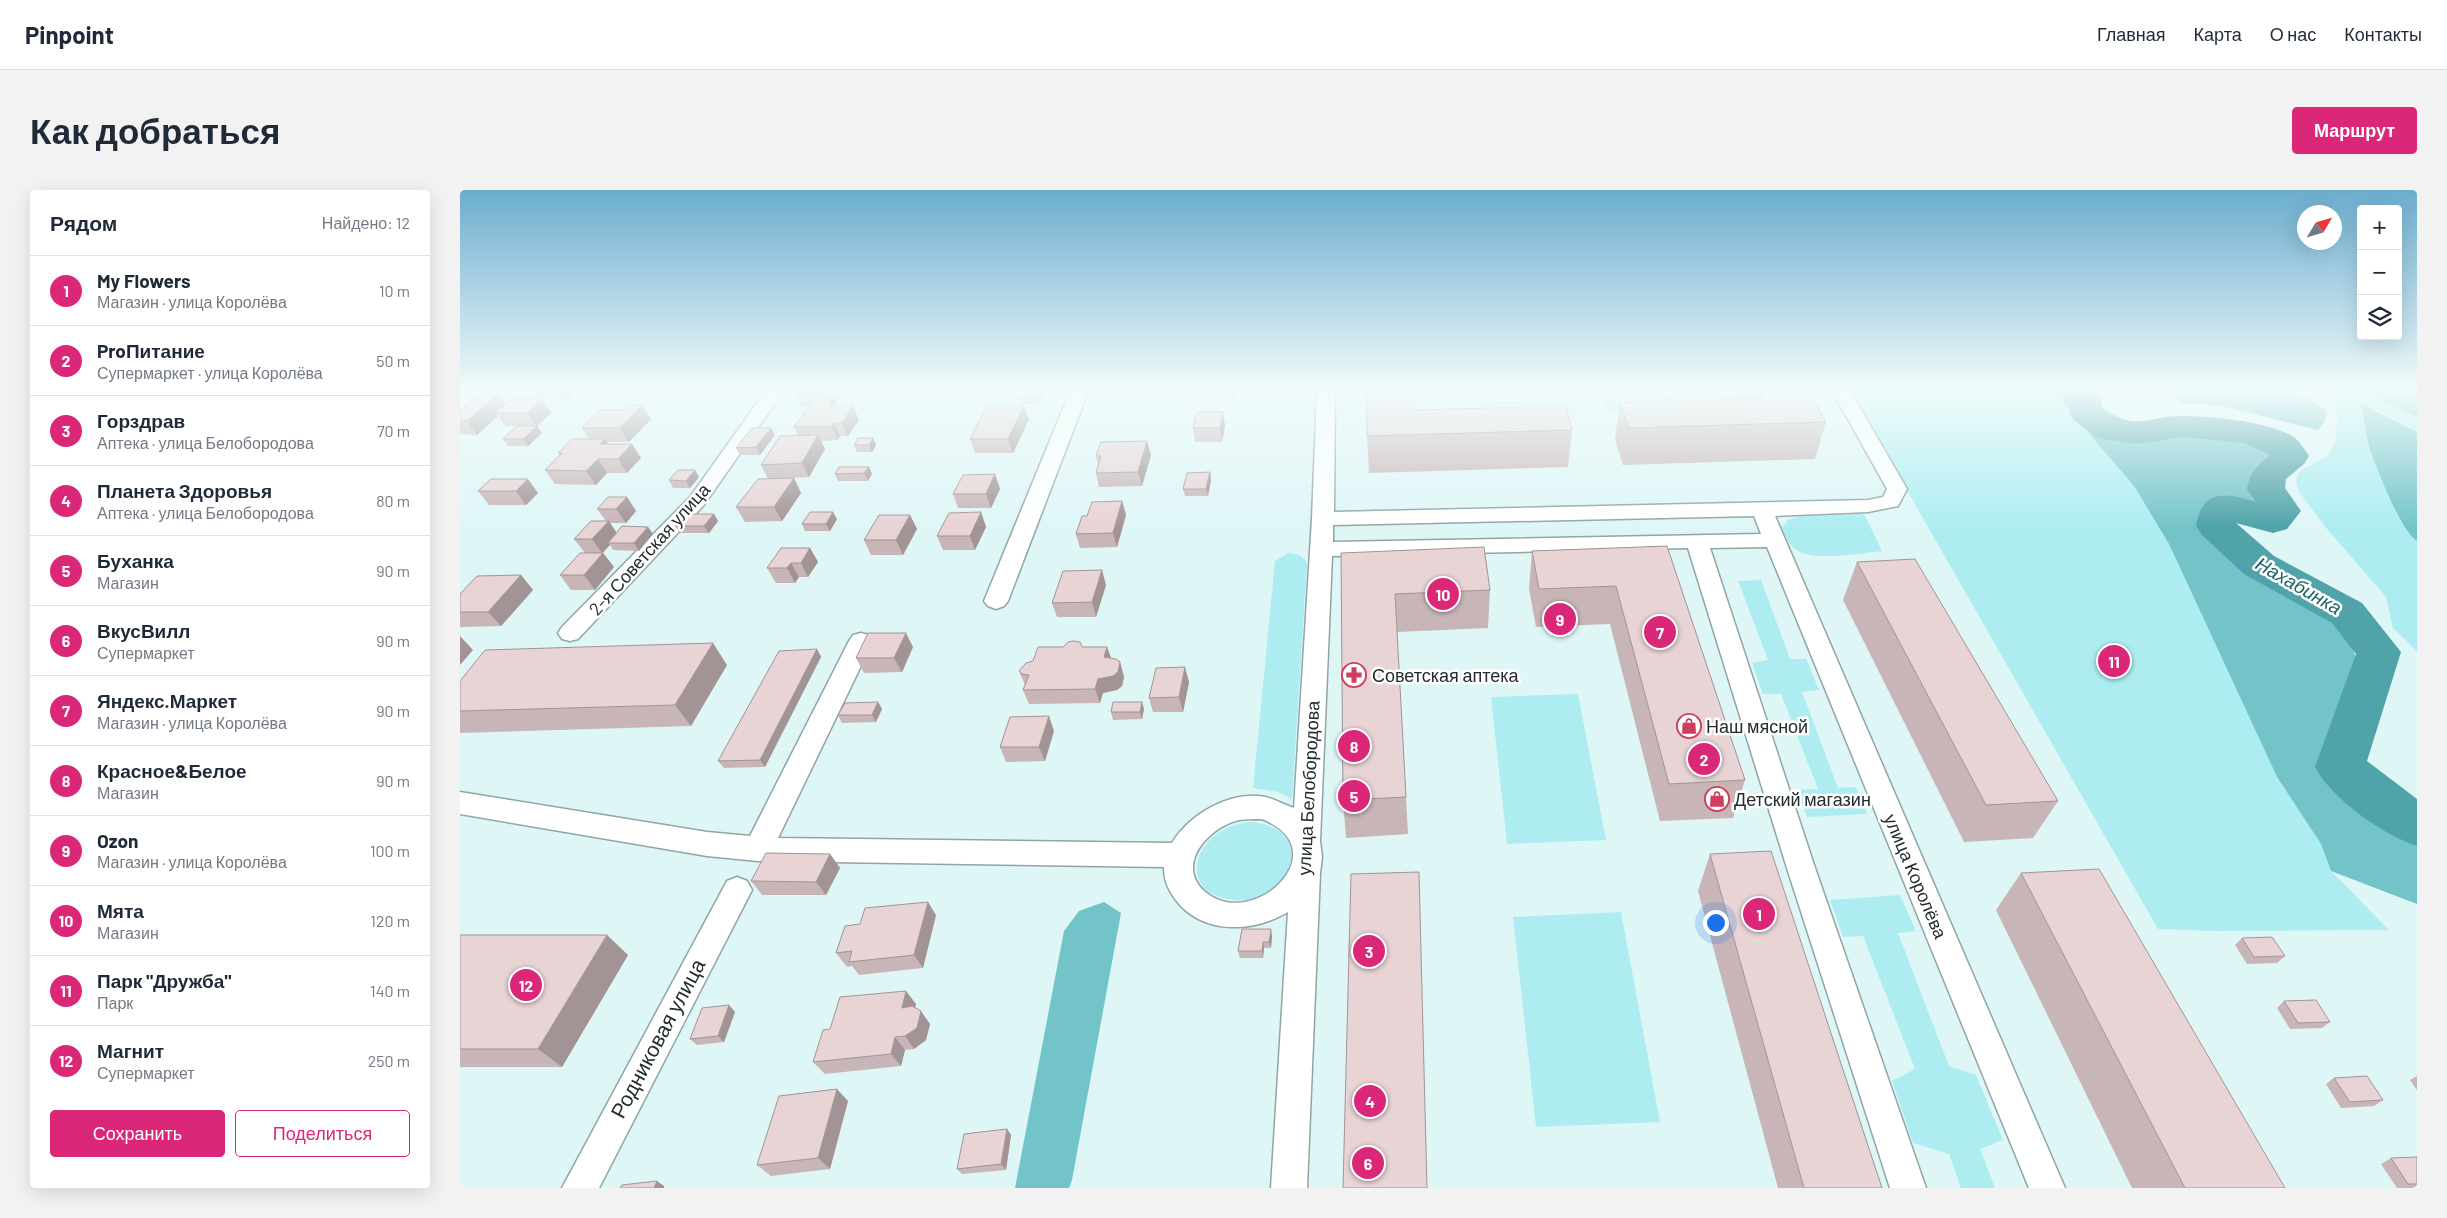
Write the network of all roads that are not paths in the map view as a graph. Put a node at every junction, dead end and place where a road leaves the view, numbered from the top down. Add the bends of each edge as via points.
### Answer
1 (743, 436) edge
2 (1061, 436) edge
3 (1325, 436) edge
4 (1867, 436) edge
5 (1762, 510) junction
6 (1323, 519) junction
7 (1774, 540) junction
8 (1697, 542) junction
9 (1320, 549) junction
10 (996, 600) dead end
11 (570, 634) dead end
12 (861, 641) dead end
13 (460, 803) edge
14 (1306, 841) junction
15 (758, 849) junction
16 (1180, 855) junction
17 (1305, 873) junction
18 (737, 890) dead end
19 (580, 1188) edge
20 (1289, 1188) edge
21 (1908, 1188) edge
22 (2047, 1188) edge

1 - 11 street, 2-я Советская улица via 697,501
2 - 10 street
3 - 6 street, улица Белобородова
4 - 5 street via 1897,489 1891,502 1868,506
5 - 6 street
5 - 7 street, улица Королёва
6 - 9 street, улица Белобородова
7 - 8 street
7 - 22 street, улица Королёва
8 - 9 street
8 - 21 street
9 - 14 street, улица Белобородова
12 - 15 street
13 - 15 street via 707,844
14 - 16 street via 1297,826 1283,815 1265,809 1245,808 1224,812 1205,822 1189,837
14 - 17 street, улица Белобородова
15 - 16 street
16 - 17 street via 1178,874 1185,891 1199,905 1218,914 1242,915 1265,910 1285,898
17 - 20 street, улица Белобородова
18 - 19 street, Родниковая улица

